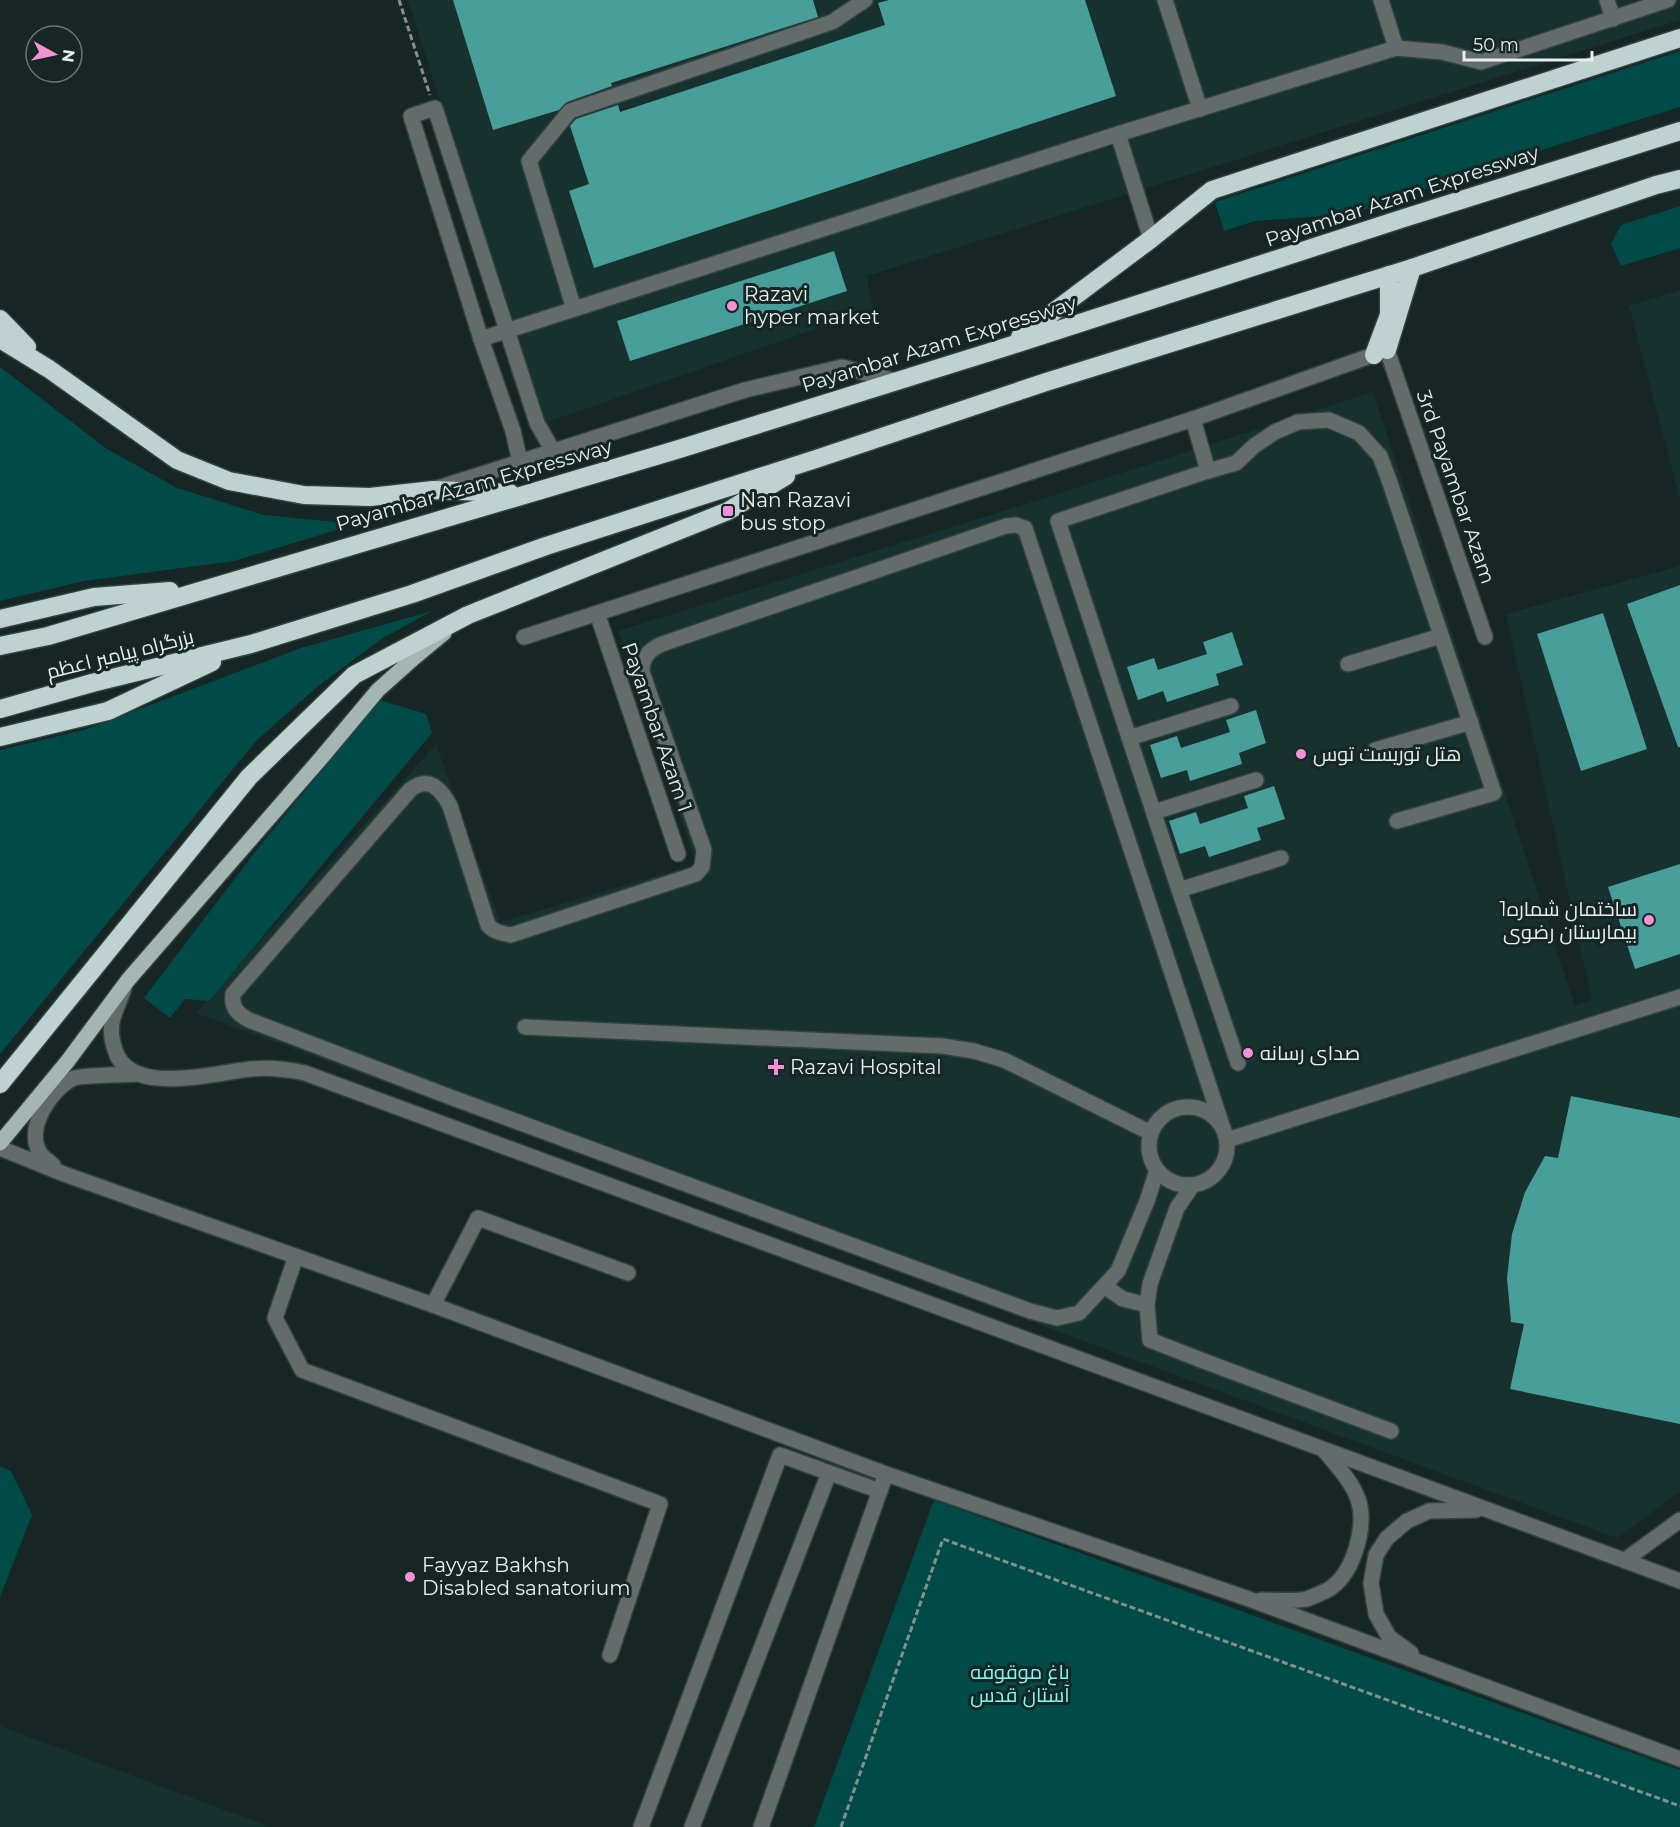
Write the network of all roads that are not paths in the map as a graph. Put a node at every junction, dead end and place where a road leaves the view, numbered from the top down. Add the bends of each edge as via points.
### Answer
1 (865, 0) edge
2 (1165, 0) edge
3 (1381, 0) edge
4 (1607, 0) edge
5 (1668, 0) edge
6 (1613, 19) junction
7 (1680, 38) edge
8 (1396, 48) junction
9 (1200, 109) junction
10 (1680, 131) edge
11 (1118, 134) junction
12 (1680, 179) edge
13 (1680, 184) edge
14 (1656, 185) junction
15 (1151, 239) junction
16 (1412, 268) junction
17 (1389, 275) junction
18 (574, 309) junction
19 (0, 320) edge
20 (509, 329) junction
21 (0, 339) edge
22 (481, 339) junction
23 (1006, 347) junction
24 (1381, 352) junction
25 (49, 369) junction
26 (896, 381) junction
27 (1193, 419) junction
28 (553, 451) junction
29 (816, 459) junction
30 (520, 462) junction
31 (1208, 471) junction
32 (433, 490) junction
33 (525, 493) junction
34 (208, 588) junction
35 (597, 613) junction
36 (468, 615) junction
37 (0, 619) edge
38 (1441, 636) junction
39 (524, 637) dead end
40 (1485, 637) dead end
41 (251, 644) junction
42 (0, 646) edge
43 (1348, 664) dead end
44 (1231, 706) dead end
45 (0, 709) edge
46 (1471, 722) junction
47 (0, 737) edge
48 (1129, 738) junction
49 (1375, 750) dead end
50 (1256, 780) dead end
51 (1154, 812) junction
52 (1397, 821) dead end
53 (678, 854) dead end
54 (1281, 858) dead end
55 (1179, 890) junction
56 (128, 980) junction
57 (1680, 997) edge
58 (525, 1027) dead end
59 (1238, 1063) dead end
60 (136, 1074) junction
61 (0, 1084) edge
62 (1151, 1133) junction
63 (1225, 1134) junction
64 (0, 1146) edge
65 (1157, 1170) junction
66 (64, 1174) junction
67 (1192, 1186) junction
68 (296, 1256) junction
69 (628, 1273) dead end
70 (1104, 1286) junction
71 (433, 1305) junction
72 (1148, 1305) junction
73 (1391, 1431) dead end
74 (1324, 1450) junction
75 (829, 1473) junction
76 (886, 1474) junction
77 (880, 1491) junction
78 (1485, 1509) junction
79 (1680, 1520) edge
80 (1625, 1560) junction
81 (1680, 1581) edge
82 (1252, 1600) junction
83 (610, 1655) dead end
84 (1425, 1664) junction
85 (1680, 1759) edge
86 (640, 1827) edge
87 (692, 1827) edge
88 (761, 1827) edge

1 - 18 street via 832,22 570,111 528,161
2 - 9 street
3 - 8 street
4 - 6 street
5 - 6 street
6 - 8 street via 1481,62 1442,52
7 - 15 highway via 1212,190
8 - 9 street
9 - 11 street
10 - 23 highway, Payambar Azam Expressway
11 - 15 street
11 - 18 street
12 - 14 highway
13 - 14 highway
14 - 16 highway
15 - 23 highway
16 - 17 highway
16 - 24 highway
17 - 24 highway via 1389,315
17 - 29 highway
18 - 20 street
19 - 25 highway
20 - 22 street
20 - 22 street via 435,108 411,116
20 - 28 street via 537,423
21 - 25 highway
22 - 30 street
23 - 26 highway, Payambar Azam Expressway
24 - 27 street
24 - 40 street, 3rd Payambar Azam
25 - 32 highway via 177,460 229,481 304,495 370,497
26 - 28 street via 842,367 745,390
26 - 33 highway, Payambar Azam Expressway
27 - 31 street
27 - 35 street
28 - 30 street
29 - 36 highway via 728,511
29 - 41 highway
30 - 32 street
31 - 38 street via 1236,463 1275,432 1298,422 1329,420 1359,433 1380,456
31 - 48 street via 1058,521
32 - 33 highway
33 - 34 highway, Payambar Azam Expressway
34 - 37 highway via 94,597
34 - 42 highway, بزرگراه پیامبر اعظم via 48,636
35 - 39 street
35 - 53 street, Payambar Azam 1
36 - 56 main road via 378,690
36 - 61 highway via 354,675 249,777
38 - 43 street
38 - 46 street
41 - 45 highway, بزرگراه پیامبر اعظم
41 - 47 highway via 108,711
44 - 48 street
46 - 49 street
46 - 52 street via 1494,793
48 - 51 street
50 - 51 street
51 - 55 street
54 - 55 street
55 - 59 street
56 - 60 street via 112,1021 113,1043 118,1060
56 - 64 main road
57 - 63 street
58 - 62 street via 942,1046 974,1051 1004,1060
60 - 66 street via 73,1078 43,1108 35,1140 40,1154
60 - 74 street via 164,1079 277,1068 305,1073
62 - 63 street via 1167,1113 1192,1107 1215,1117
62 - 65 street via 1151,1159
63 - 67 street via 1227,1153 1223,1165 1215,1175
63 - 70 street via 1025,528 1016,525 662,644 645,656 642,672 704,850 702,867 696,874 511,935 500,933 488,925 442,790 426,783 416,785 233,994 237,1013 249,1020 1030,1311 1058,1318 1079,1313
64 - 66 street
65 - 67 street via 1179,1185
65 - 70 street via 1118,1271
66 - 68 street
67 - 72 street via 1177,1208 1150,1284
68 - 71 street
68 - 83 street via 275,1318 302,1370 660,1504
69 - 71 street via 478,1218
70 - 72 street via 1122,1299
71 - 76 street
72 - 73 street via 1150,1340
74 - 78 street
74 - 82 street via 1349,1481 1359,1501 1356,1552 1332,1588 1305,1599
75 - 77 street
75 - 86 street via 780,1455
75 - 87 street
76 - 77 street
76 - 82 street
77 - 88 street
78 - 80 street
78 - 84 street via 1429,1511 1407,1521 1387,1538 1377,1555 1371,1583 1376,1614 1389,1637
79 - 80 street
80 - 81 street
82 - 84 street
84 - 85 street

